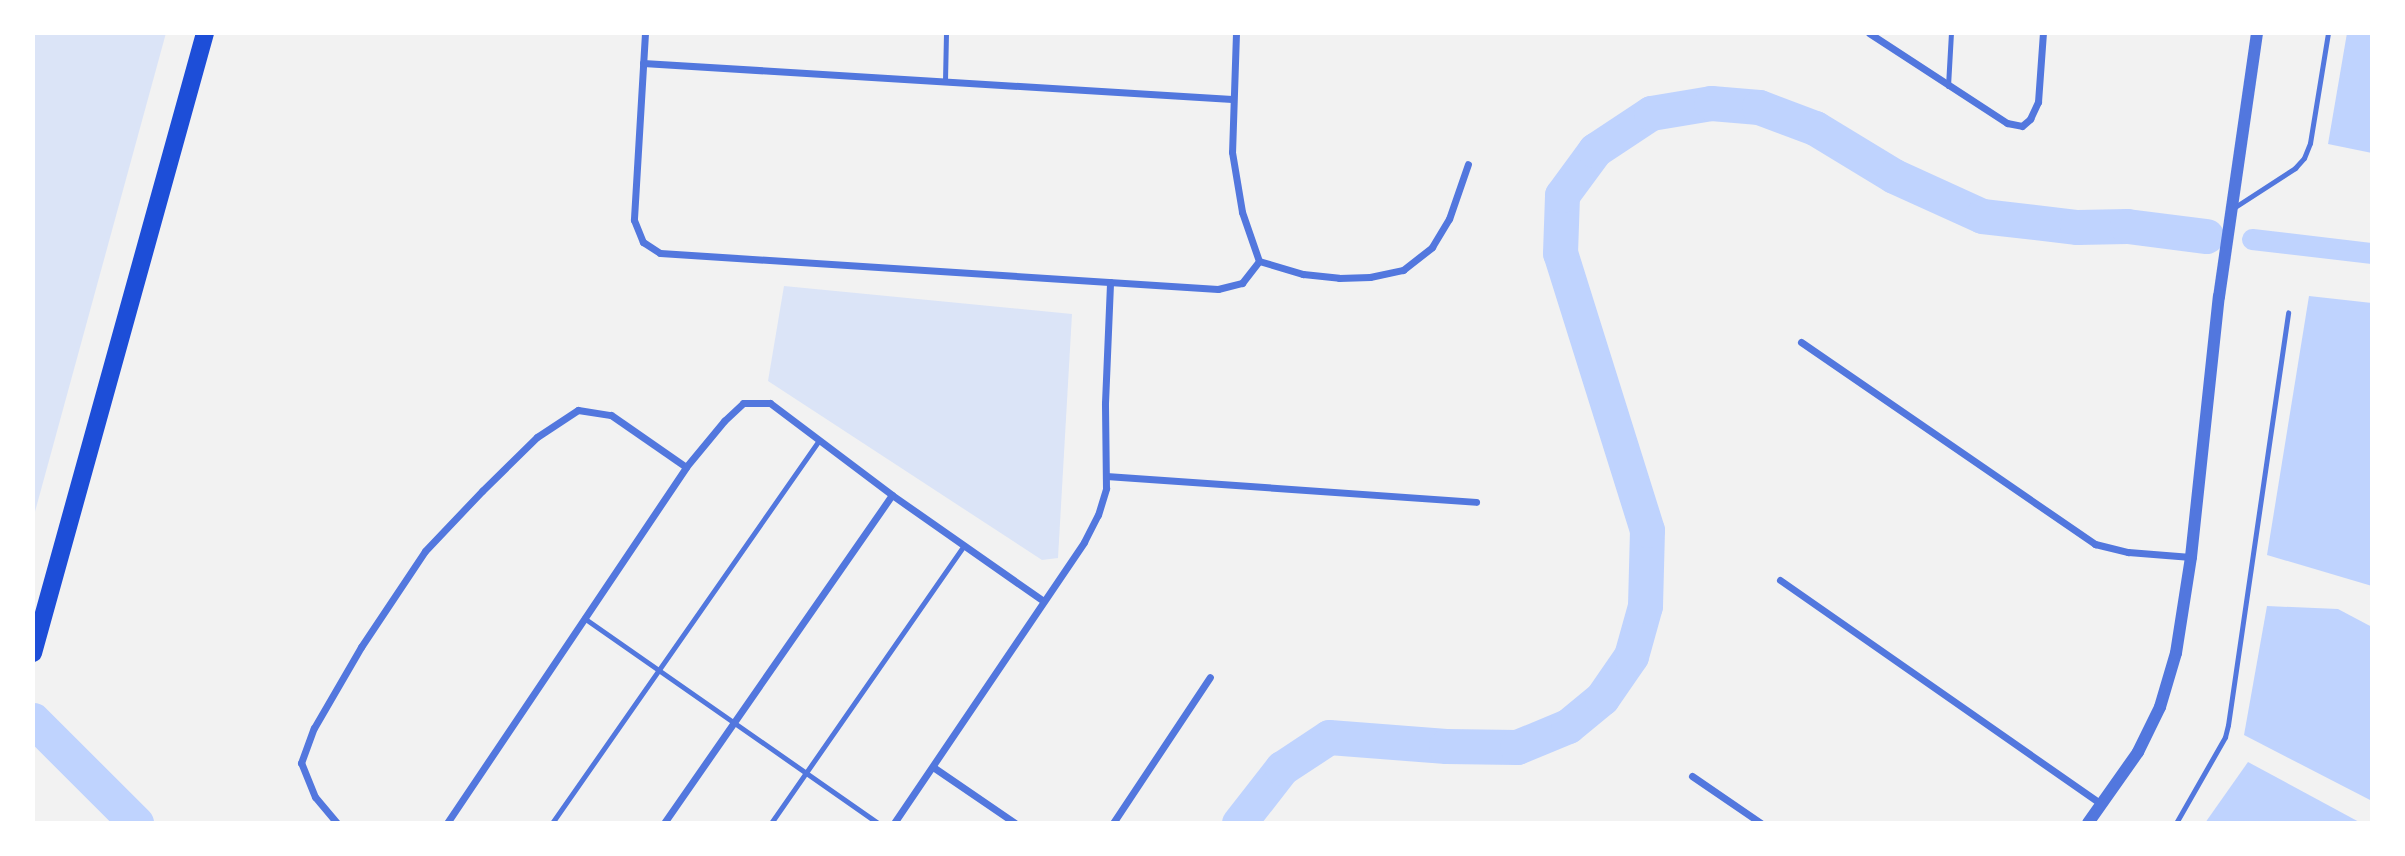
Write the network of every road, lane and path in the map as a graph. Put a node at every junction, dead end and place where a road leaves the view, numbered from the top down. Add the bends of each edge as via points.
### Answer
1 (205, 33) edge
2 (645, 33) edge
3 (946, 33) edge
4 (1236, 33) edge
5 (1869, 33) edge
6 (1951, 33) edge
7 (2043, 33) edge
8 (2257, 33) edge
9 (2328, 33) edge
10 (643, 63) junction
11 (945, 81) junction
12 (1948, 86) junction
13 (1232, 99) junction
14 (1468, 164) dead end
15 (2232, 209) junction
16 (1259, 261) junction
17 (1110, 282) junction
18 (2288, 312) dead end
19 (1801, 342) dead end
20 (819, 440) junction
21 (686, 467) junction
22 (1106, 476) junction
23 (892, 495) junction
24 (1476, 502) dead end
25 (964, 545) junction
26 (2191, 557) junction
27 (1780, 580) dead end
28 (1042, 600) junction
29 (584, 618) junction
30 (33, 653) edge
31 (660, 671) junction
32 (1210, 677) dead end
33 (734, 722) junction
34 (933, 767) junction
35 (807, 773) junction
36 (1692, 776) dead end
37 (2101, 804) junction
38 (337, 823) edge
39 (447, 823) edge
40 (552, 823) edge
41 (664, 823) edge
42 (771, 823) edge
43 (878, 823) edge
44 (894, 823) edge
45 (1015, 823) edge
46 (1113, 823) edge
47 (1761, 823) edge
48 (2088, 823) edge
49 (2176, 823) edge

1 - 30 highway
2 - 10 street
3 - 11 lane
4 - 13 street
5 - 12 street
6 - 12 lane
7 - 12 street via 2038,102 2022,125 2007,122
8 - 15 street
9 - 15 lane via 2304,158
10 - 11 street
10 - 17 street via 634,220 643,242 660,253
11 - 13 street
13 - 16 street via 1237,189
14 - 16 street via 1449,219 1432,247 1403,270 1339,278 1303,274
15 - 26 street
16 - 17 street via 1242,283 1218,289
17 - 22 street
18 - 49 lane via 2228,725
19 - 26 street via 2095,544
20 - 21 street via 770,403 743,403
20 - 23 street
20 - 31 lane
21 - 29 street
21 - 38 street via 611,415 578,410 537,437 425,551 360,647 314,728 301,763 315,797
22 - 24 street
22 - 28 street via 1098,515
23 - 25 street
23 - 33 street
25 - 28 street
25 - 35 lane
26 - 37 street via 2176,653 2160,707 2138,752
27 - 37 street
28 - 34 street
29 - 31 lane
29 - 39 street
31 - 33 lane
31 - 40 lane
32 - 46 street
33 - 35 lane
33 - 41 street
34 - 44 street
34 - 45 street
35 - 42 lane
35 - 43 lane
36 - 47 street
37 - 48 street

